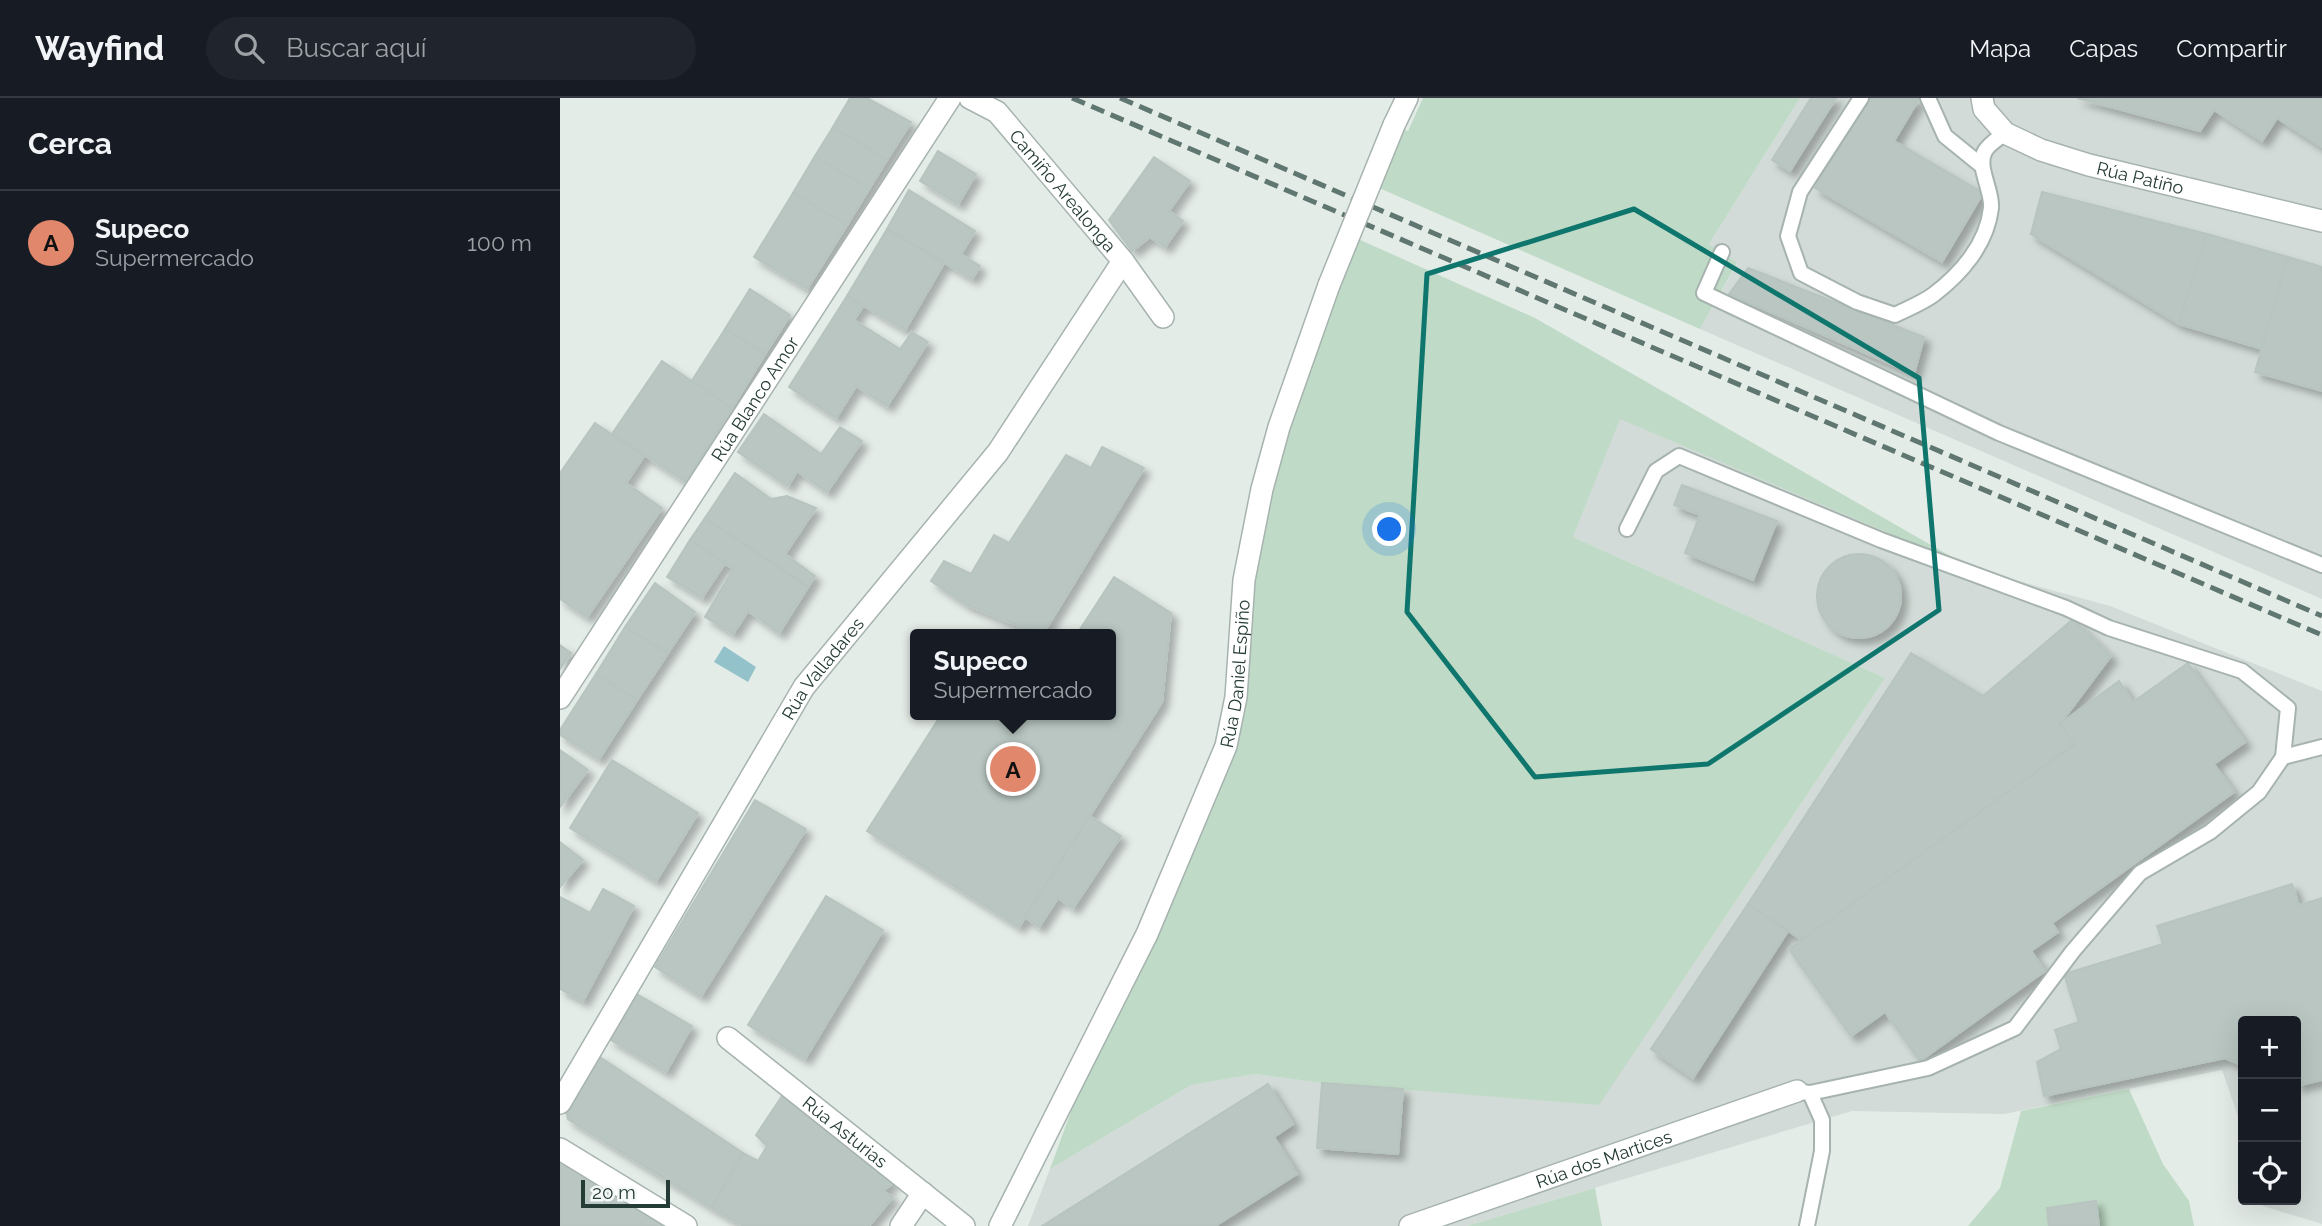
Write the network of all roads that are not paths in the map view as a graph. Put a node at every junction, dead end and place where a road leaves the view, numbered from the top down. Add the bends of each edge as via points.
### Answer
1 (950, 98) edge
2 (970, 98) edge
3 (1407, 98) edge
4 (1861, 98) edge
5 (1928, 98) edge
6 (1982, 98) edge
7 (2005, 133) junction
8 (1982, 166) junction
9 (2322, 221) edge
10 (1722, 252) dead end
11 (1123, 261) junction
12 (1163, 317) dead end
13 (1627, 529) dead end
14 (2322, 565) edge
15 (560, 698) edge
16 (2322, 747) edge
17 (2283, 757) junction
18 (728, 1038) dead end
19 (1803, 1092) junction
20 (560, 1102) edge
21 (560, 1149) edge
22 (923, 1193) junction
23 (686, 1226) edge
24 (901, 1226) edge
25 (964, 1226) edge
26 (1000, 1226) edge
27 (1410, 1226) edge
28 (1807, 1226) edge

1 - 15 street, Rúa Blanco Amor
2 - 11 street, Camiño Arealonga via 998,112
3 - 26 street, Rúa Daniel Espiño, bridge via 1329,285 1279,427 1244,580 1236,697 1226,746 1147,933
4 - 8 lane via 1800,192 1788,236 1801,273 1857,302 1895,315 1932,296 1963,269 1986,234 1990,188
5 - 8 lane via 1945,136
6 - 7 street, Rúa Patiño via 1984,110
7 - 8 lane via 1985,151
7 - 9 street, Rúa Patiño via 2089,164
10 - 14 lane via 1704,293 1999,433
11 - 12 street
11 - 20 street, Rúa Valladares via 998,452 804,687
13 - 17 lane via 1656,471 1679,456 2109,628 2242,671 2288,708
16 - 17 lane
17 - 19 lane via 2259,792 2210,832 2140,873 2015,1028 1928,1068
18 - 22 street, Rúa Asturias
19 - 27 street, Rúa dos Martices
19 - 28 lane via 1822,1120 1822,1151
21 - 23 street
22 - 24 street
22 - 25 street, Rúa Asturias

